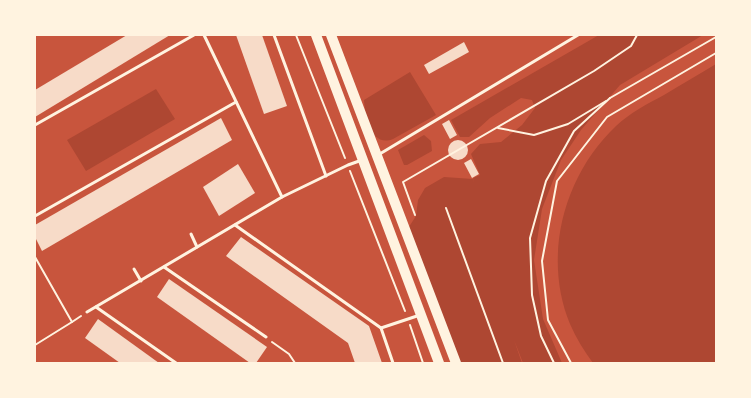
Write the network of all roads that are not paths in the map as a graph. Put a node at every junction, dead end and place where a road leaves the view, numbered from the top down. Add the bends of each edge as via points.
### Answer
1 (194, 35) edge
2 (204, 35) edge
3 (274, 35) edge
4 (316, 35) edge
5 (331, 35) edge
6 (578, 35) edge
7 (236, 102) junction
8 (35, 125) edge
9 (377, 155) junction
10 (363, 159) junction
11 (326, 176) junction
12 (282, 197) junction
13 (35, 216) edge
14 (235, 225) junction
15 (190, 234) dead end
16 (197, 247) junction
17 (164, 267) junction
18 (134, 269) dead end
19 (141, 281) junction
20 (96, 307) junction
21 (88, 312) road end
22 (421, 315) junction
23 (381, 328) junction
24 (266, 337) road end
25 (176, 363) edge
26 (393, 363) edge
27 (439, 363) edge
28 (456, 363) edge

1 - 8 lane
2 - 7 lane
3 - 11 lane
4 - 10 main road
5 - 9 main road
6 - 9 lane
7 - 12 lane
7 - 13 lane
9 - 28 main road
10 - 11 lane
10 - 22 main road
11 - 12 lane
12 - 14 lane
14 - 16 lane
14 - 23 lane
15 - 16 lane
16 - 17 lane
17 - 19 lane
17 - 24 lane
18 - 19 lane
19 - 20 lane
20 - 21 lane
20 - 25 lane
22 - 23 lane
22 - 27 main road
23 - 26 lane

